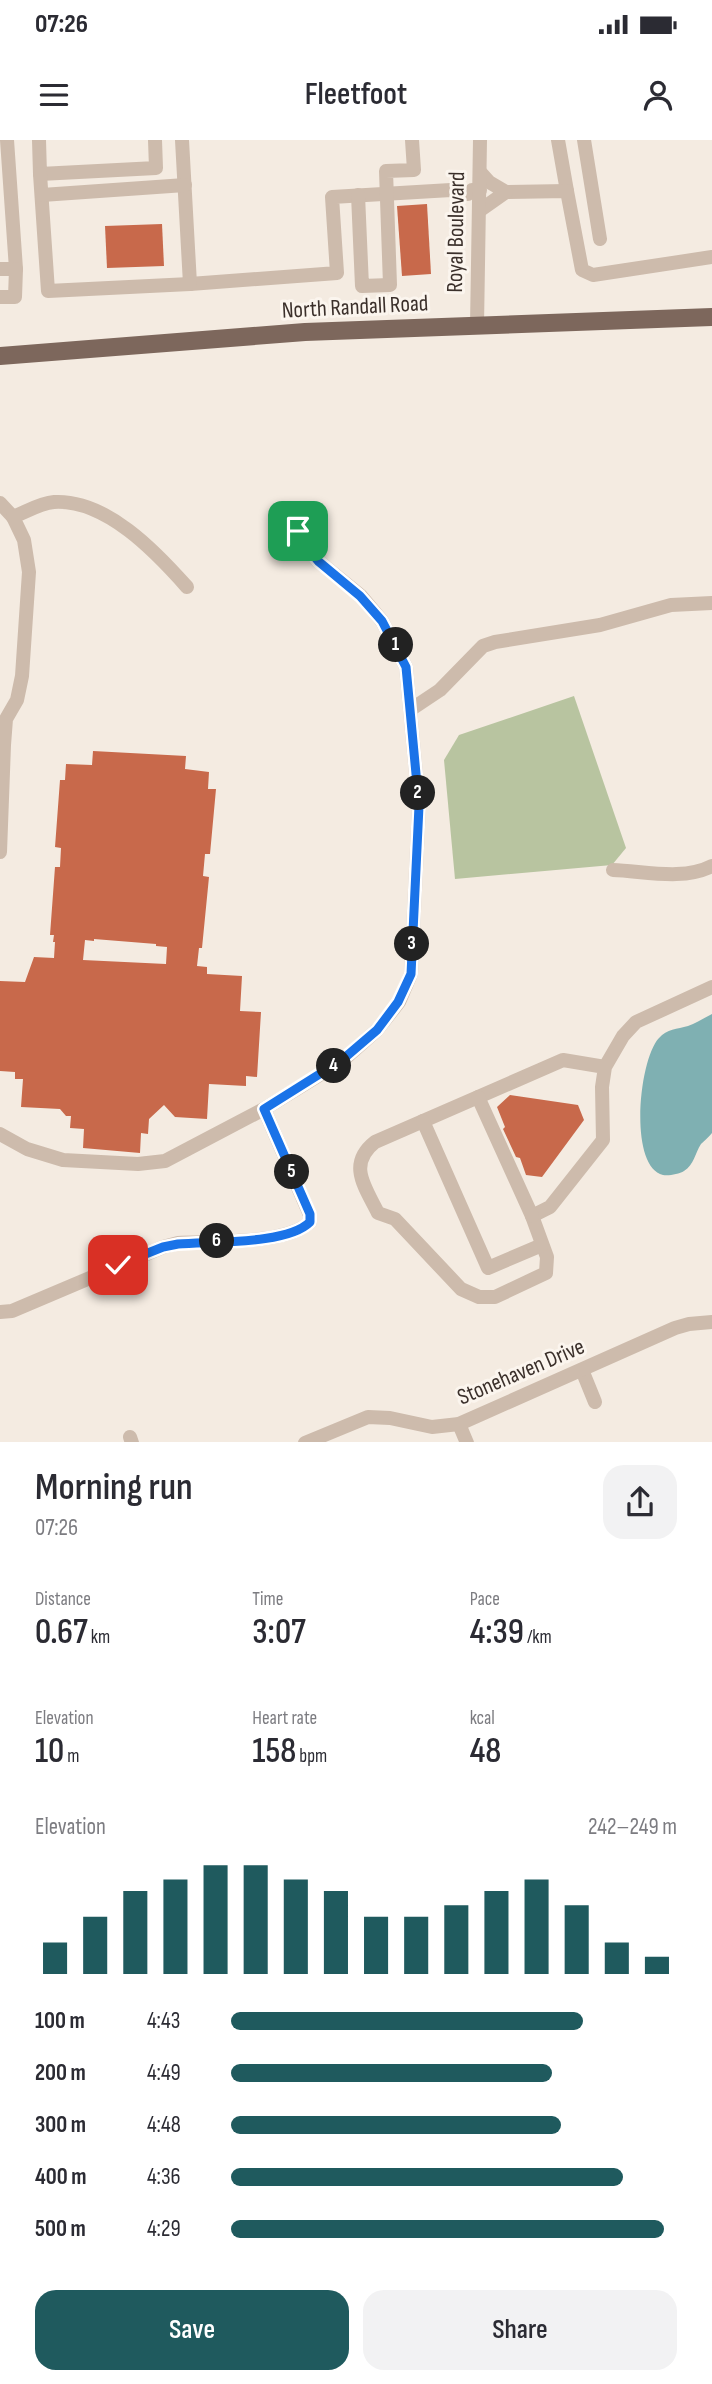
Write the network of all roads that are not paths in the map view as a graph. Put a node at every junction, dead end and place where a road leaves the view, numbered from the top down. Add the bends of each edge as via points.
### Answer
1 (7, 140) edge
2 (39, 140) edge
3 (155, 140) edge
4 (182, 140) edge
5 (412, 140) edge
6 (480, 140) edge
7 (558, 140) edge
8 (584, 140) edge
9 (480, 172) junction
10 (40, 174) junction
11 (185, 185) junction
12 (476, 190) junction
13 (567, 191) junction
14 (506, 192) junction
15 (386, 194) junction
16 (42, 195) junction
17 (358, 195) junction
18 (479, 211) junction
19 (600, 239) dead end
20 (712, 257) edge
21 (0, 269) edge
22 (16, 269) junction
23 (190, 284) junction
24 (0, 297) edge
25 (712, 317) edge
26 (477, 326) junction
27 (0, 356) edge
28 (0, 503) edge
29 (13, 517) junction
30 (298, 531) dead end
31 (187, 587) dead end
32 (712, 603) edge
33 (411, 710) junction
34 (0, 852) edge
35 (712, 866) edge
36 (613, 870) dead end
37 (712, 987) edge
38 (605, 1067) junction
39 (478, 1097) junction
40 (264, 1109) junction
41 (423, 1121) junction
42 (0, 1135) edge
43 (532, 1216) junction
44 (542, 1245) junction
45 (0, 1312) edge
46 (712, 1322) edge
47 (582, 1370) junction
48 (595, 1402) dead end
49 (459, 1424) junction
50 (307, 1442) edge
51 (467, 1442) edge

1 - 22 street
2 - 10 street
3 - 10 street via 156,168
4 - 11 street
5 - 15 street via 414,170 386,171
6 - 9 street, Royal Boulevard
7 - 13 street
8 - 19 street
9 - 12 street, Royal Boulevard
9 - 14 street
10 - 16 street
11 - 16 street
11 - 23 street
12 - 15 street via 468,194 451,190
12 - 18 street, Royal Boulevard
13 - 14 street
13 - 20 street via 582,270 593,275
14 - 18 street
15 - 17 street
15 - 17 street via 390,285 362,286
16 - 23 street via 48,291
17 - 23 street via 332,197 337,274
18 - 26 street, Royal Boulevard
21 - 22 street
22 - 24 street via 15,297
25 - 26 main road, North Randall Road
26 - 27 main road, North Randall Road via 305,332
28 - 29 street
29 - 31 street via 52,502 89,509 122,525
29 - 34 street via 24,540 29,572 23,676 6,719
30 - 33 street via 318,561 382,621 406,667
32 - 33 street via 671,605 600,625 483,646 440,690
33 - 40 street via 419,806 411,974 377,1030 342,1060
35 - 36 street via 678,874
37 - 38 street via 636,1022
38 - 39 street via 563,1060
38 - 43 street via 603,1140 550,1207
39 - 41 street
39 - 43 street
40 - 42 street via 165,1161 138,1164 63,1160
40 - 45 street via 310,1214 305,1227 282,1237 163,1247 12,1311
41 - 44 street via 488,1268
41 - 44 street via 365,1150 359,1164 361,1177 378,1213 395,1219 461,1289 479,1297 495,1297 546,1273
43 - 44 street
46 - 47 street, Stonehaven Drive via 675,1328
47 - 48 street
47 - 49 street, Stonehaven Drive
49 - 50 street, Stonehaven Drive via 432,1427 368,1417
49 - 51 street

